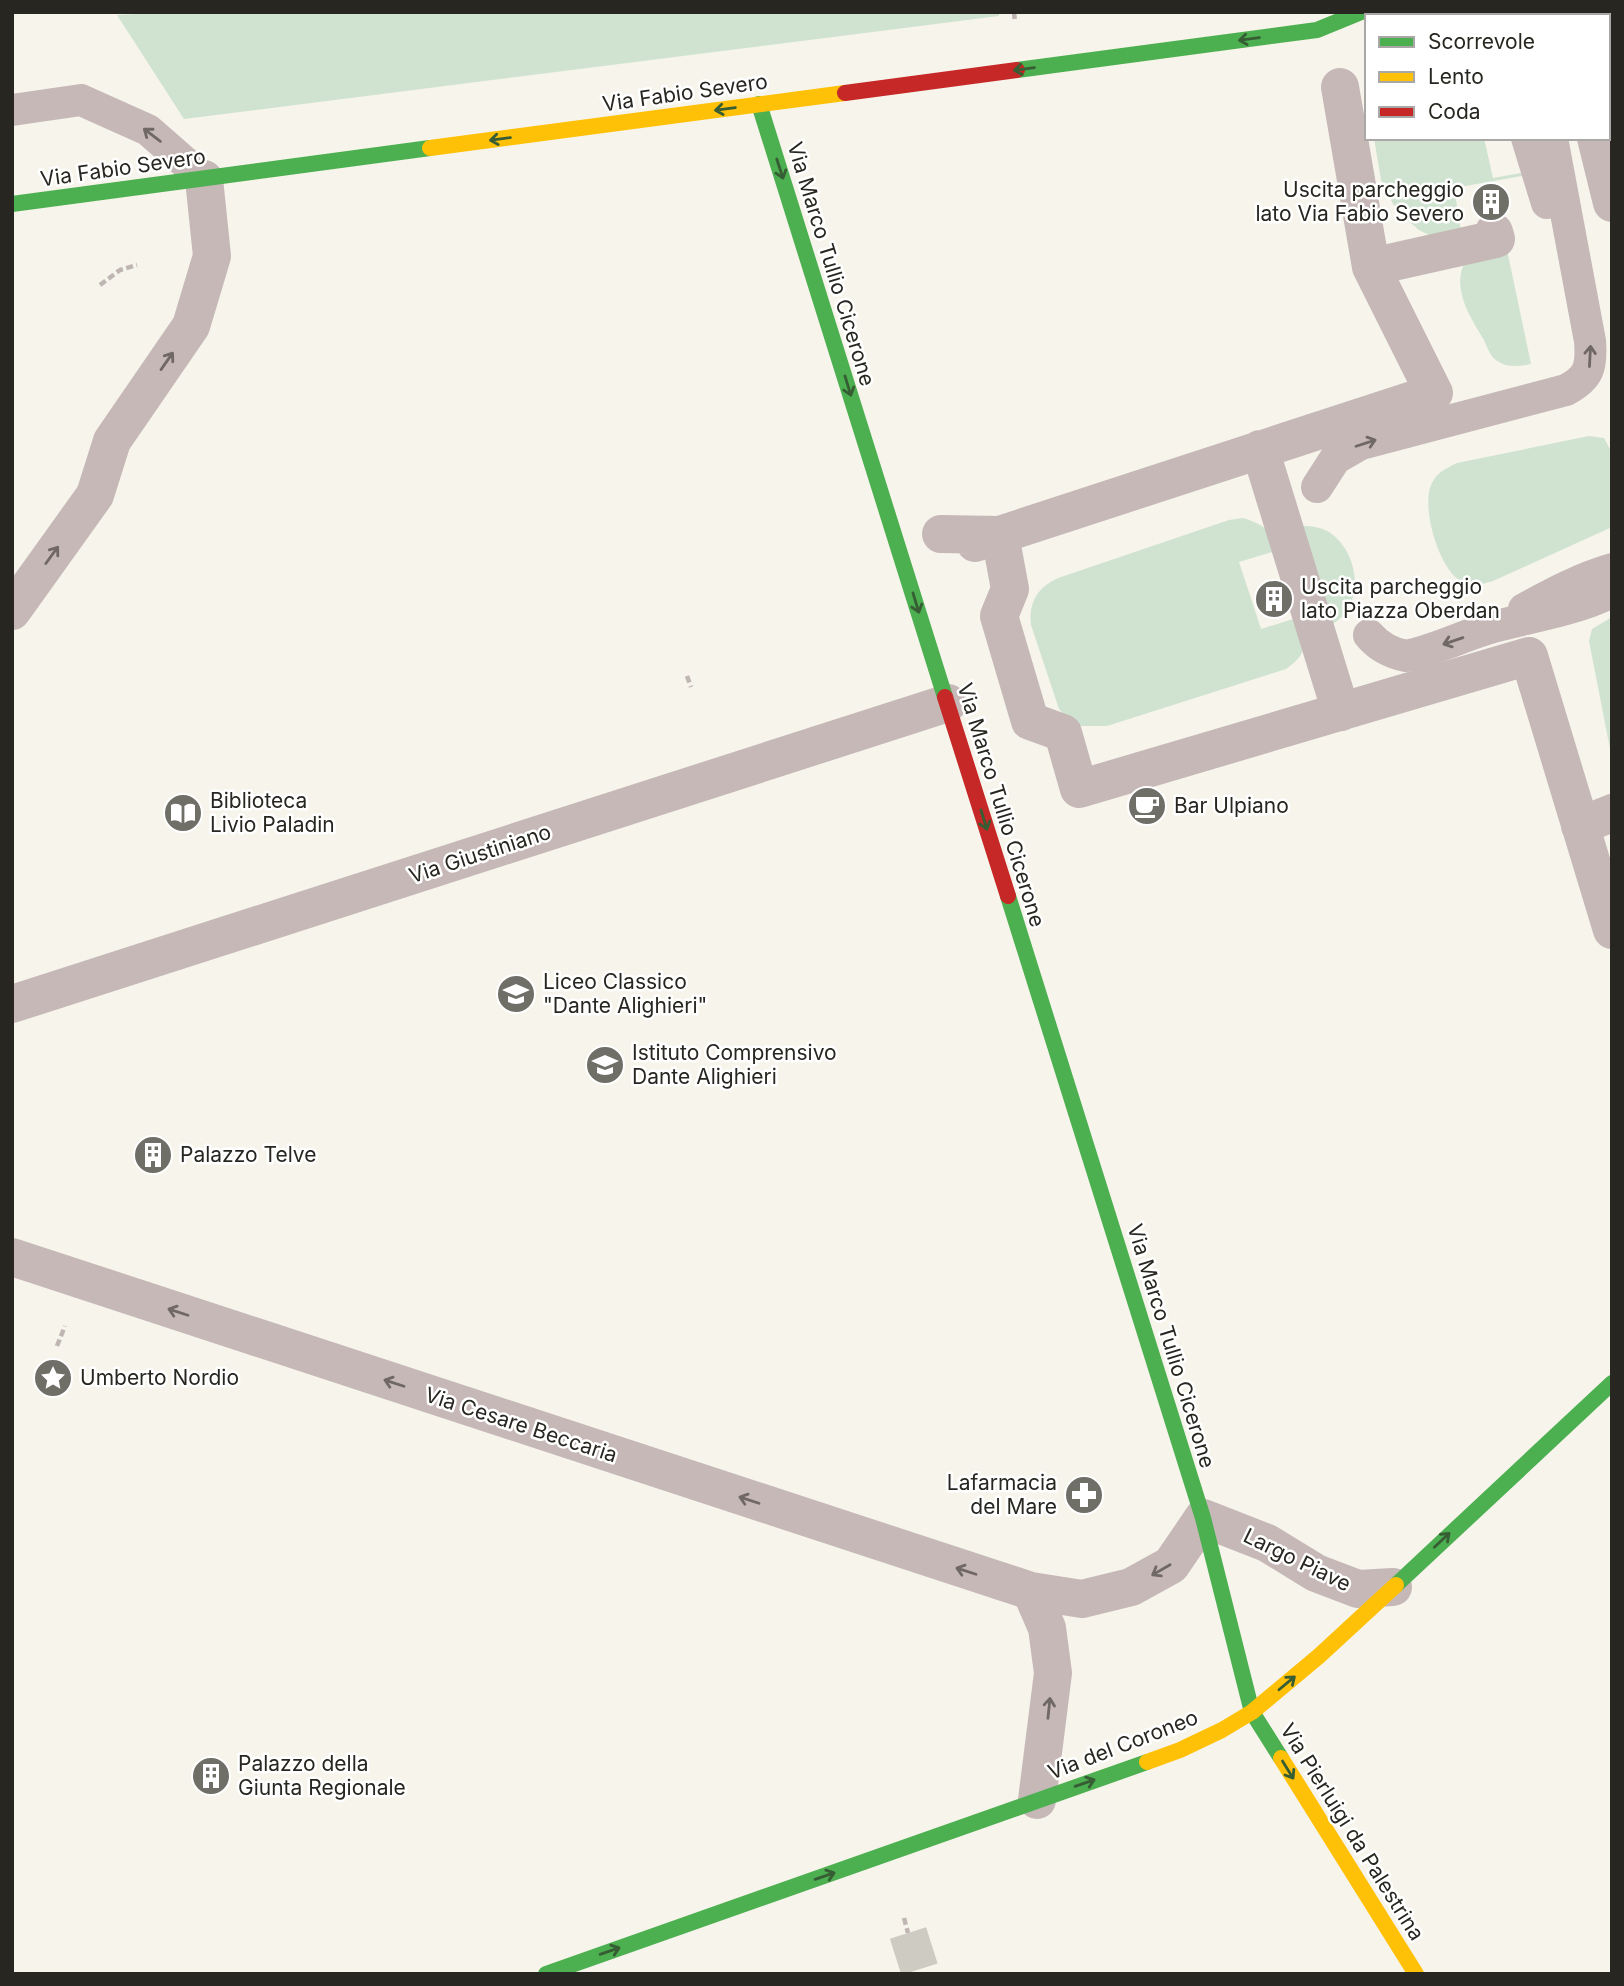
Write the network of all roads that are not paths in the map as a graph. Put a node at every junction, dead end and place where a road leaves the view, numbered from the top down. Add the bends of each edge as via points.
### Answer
1 (1361, 12) edge
2 (12, 88) edge
3 (1341, 92) edge
4 (81, 100) junction
5 (759, 104) junction
6 (12, 110) edge
7 (1528, 140) edge
8 (1552, 140) edge
9 (1596, 140) edge
10 (204, 178) junction
11 (1612, 203) edge
12 (12, 204) edge
13 (1494, 232) dead end
14 (1571, 243) junction
15 (1371, 267) junction
16 (1260, 449) junction
17 (1317, 486) dead end
18 (1000, 535) junction
19 (944, 543) dead end
20 (1612, 569) edge
21 (1612, 592) edge
22 (12, 611) edge
23 (1493, 627) junction
24 (1369, 635) dead end
25 (948, 703) junction
26 (1341, 712) junction
27 (1596, 819) edge
28 (1612, 930) edge
29 (12, 1004) edge
30 (12, 1257) edge
31 (1612, 1383) edge
32 (1203, 1518) junction
33 (1393, 1587) junction
34 (1031, 1591) junction
35 (1252, 1712) junction
36 (1037, 1800) junction
37 (546, 1974) edge
38 (1416, 1974) edge

1 -> 5 main road, Via Fabio Severo via 1317,30
2 - 4 lane via 54,82
3 - 15 street
4 - 6 lane
10 -> 4 lane via 148,130
5 -> 10 main road, Via Fabio Severo
5 -> 25 main road, Via Marco Tullio Cicerone
7 - 14 lane via 1544,197
8 - 14 lane
9 - 11 street
10 - 12 main road, Via Fabio Severo
22 -> 10 street via 95,495 112,440 191,326 212,256
13 - 15 street via 1496,239
17 -> 14 lane via 1335,459 1361,444 1580,383 1589,371 1591,355
15 - 16 street via 1434,393
16 - 18 street
16 - 26 street via 1296,580
18 - 19 street
18 - 26 street via 1010,589 999,616 1030,721 1063,733 1079,789
20 - 23 lane via 1555,592
21 - 23 lane via 1563,611
23 -> 24 lane via 1406,656 1378,645
25 - 29 street, Via Giustiniano
25 -> 32 main road, Via Marco Tullio Cicerone
26 - 27 street via 1529,656
27 - 28 street
34 -> 30 street, Via Cesare Beccaria
33 -> 31 main road, Via del Coroneo
32 - 33 street, Largo Piave via 1267,1543 1316,1573 1359,1589
32 -> 34 street via 1171,1565 1131,1587 1082,1599
32 - 35 main road, Largo Piave
35 -> 33 main road, Via del Coroneo
36 -> 34 street via 1053,1672 1047,1628
36 -> 35 main road, Via del Coroneo via 1180,1749
35 -> 38 main road, Via Pierluigi da Palestrina
37 -> 36 main road, Via del Coroneo

